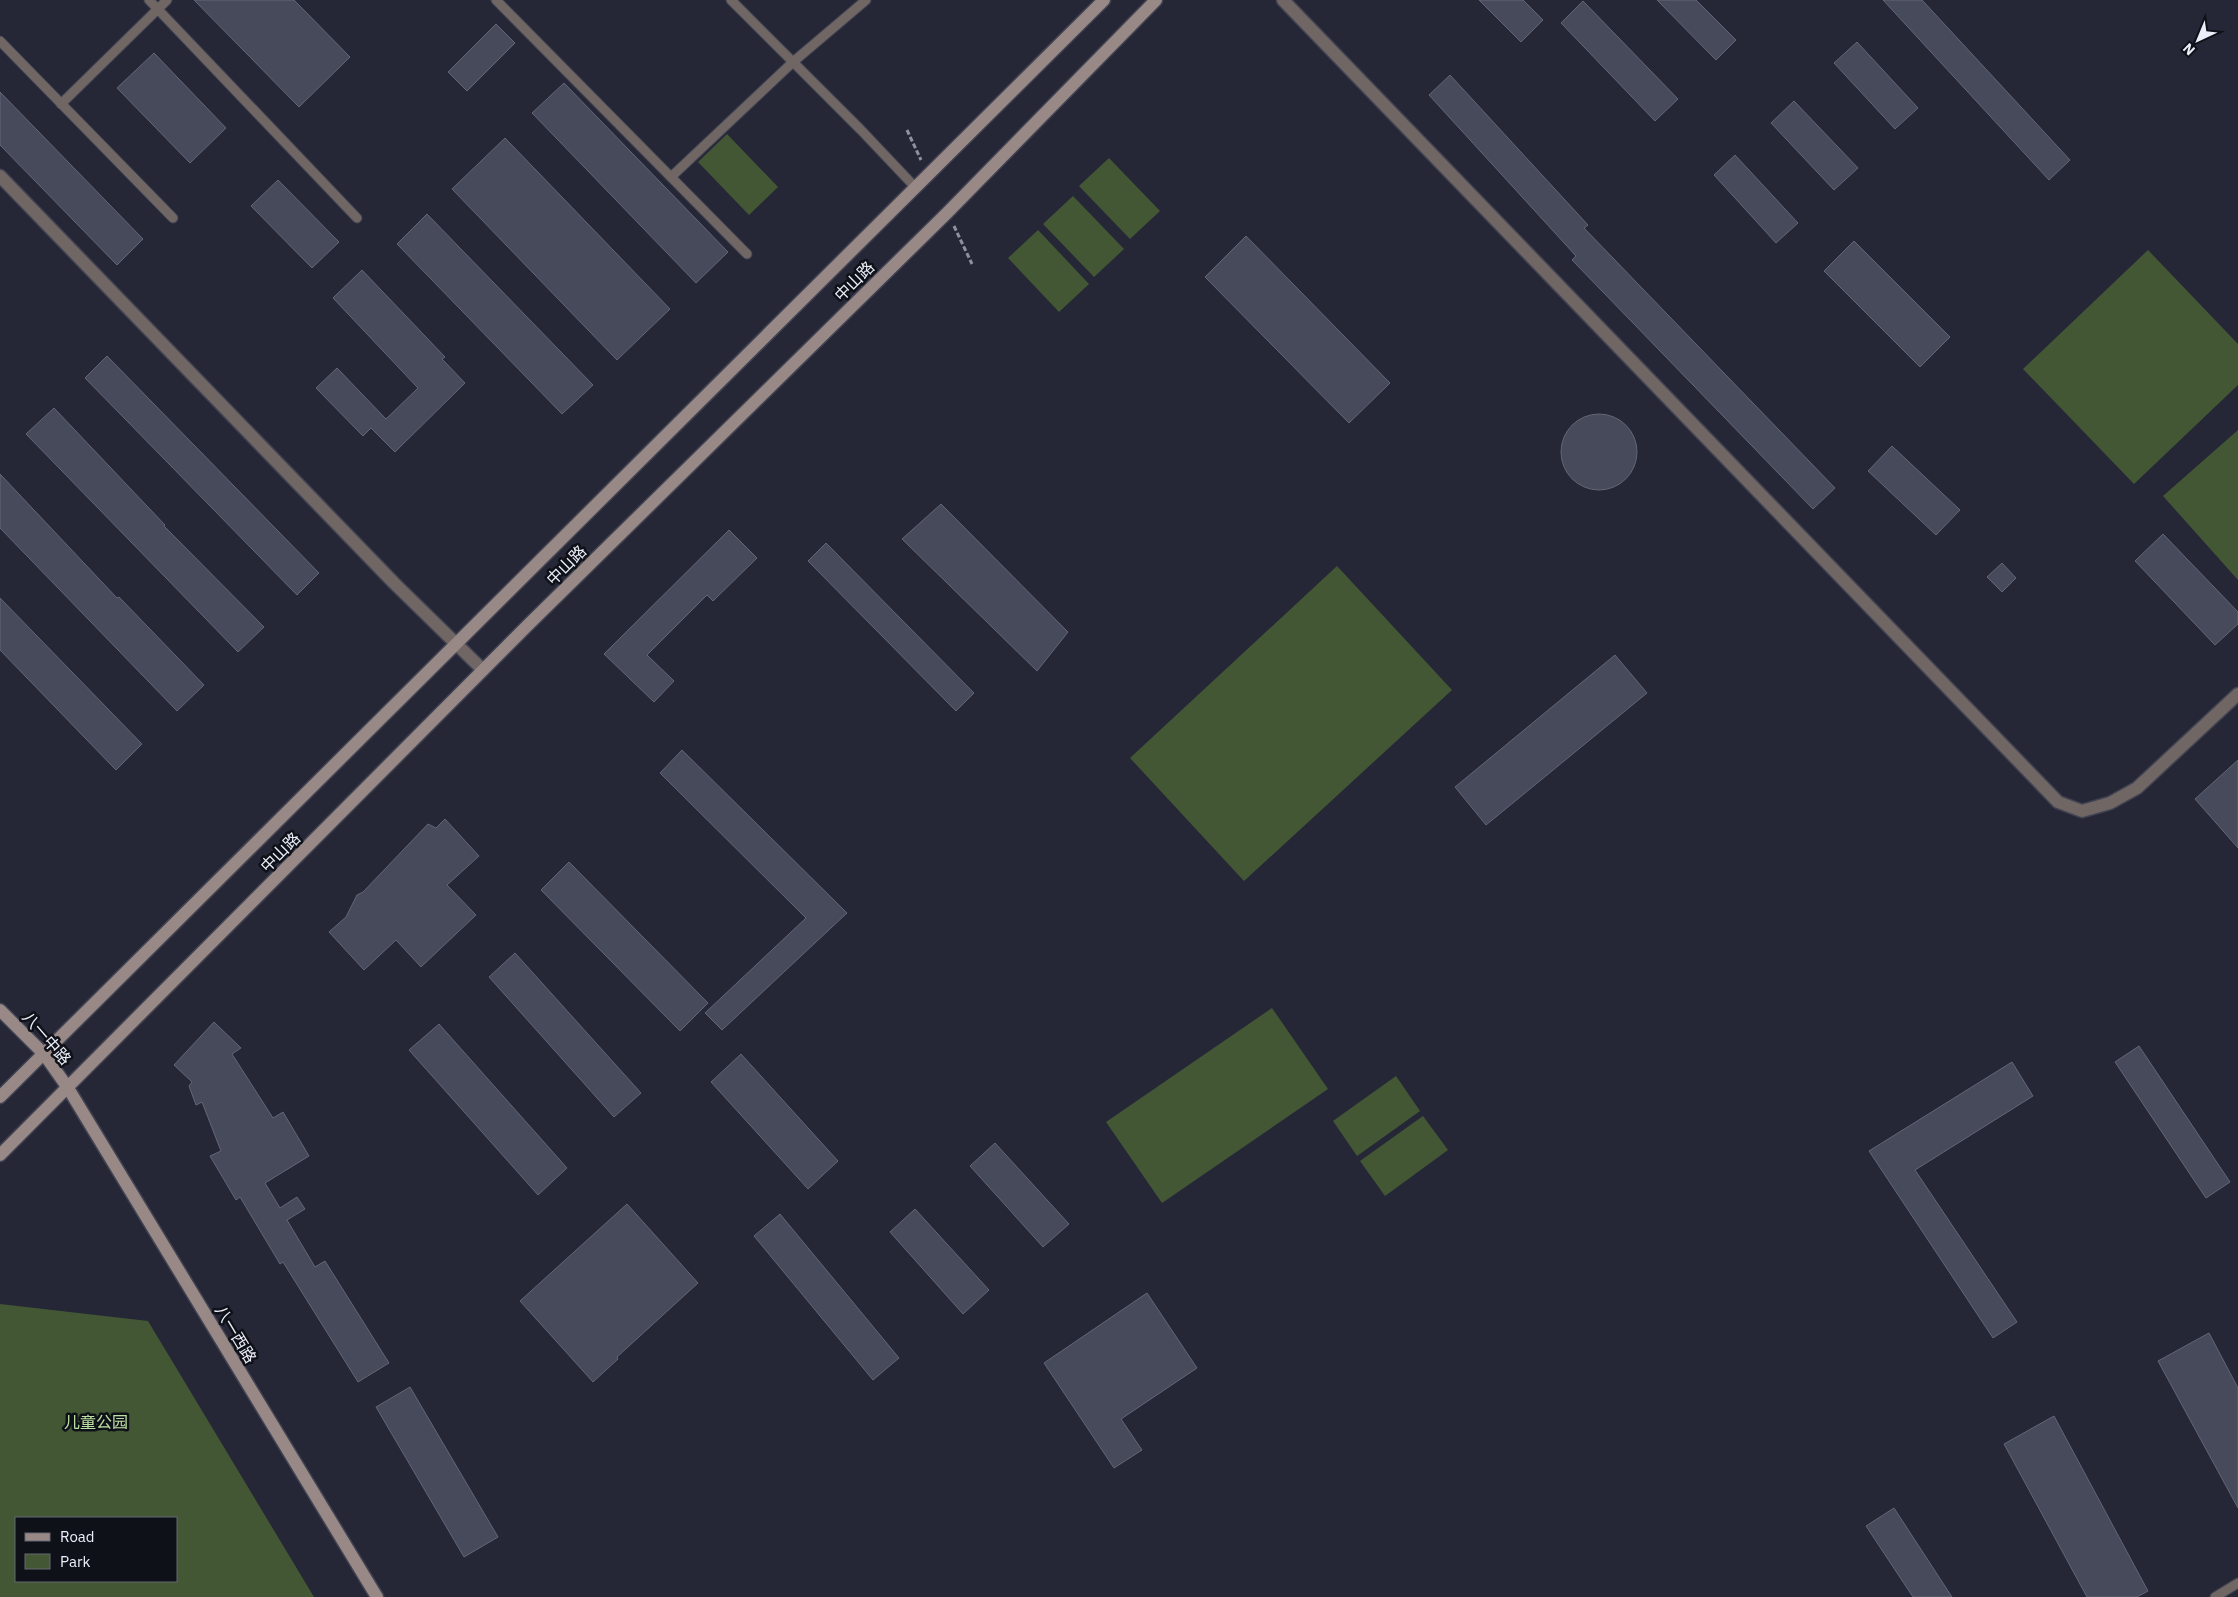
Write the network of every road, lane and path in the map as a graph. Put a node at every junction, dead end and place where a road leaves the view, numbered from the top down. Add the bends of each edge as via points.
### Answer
1 (149, 0) edge
2 (167, 0) edge
3 (496, 0) edge
4 (732, 0) edge
5 (866, 0) edge
6 (1104, 0) edge
7 (1156, 0) edge
8 (1283, 0) edge
9 (158, 9) junction
10 (0, 41) edge
11 (793, 62) junction
12 (61, 104) junction
13 (0, 176) edge
14 (671, 177) junction
15 (915, 188) junction
16 (173, 218) dead end
17 (357, 218) dead end
18 (747, 254) dead end
19 (456, 645) junction
20 (483, 670) junction
21 (2238, 694) edge
22 (0, 1010) edge
23 (44, 1054) junction
24 (68, 1088) junction
25 (0, 1097) edge
26 (0, 1155) edge
27 (2238, 1583) edge
28 (377, 1597) edge
29 (2215, 1597) edge

1 - 9 lane
2 - 9 lane
3 - 14 lane
4 - 11 lane
5 - 11 lane
6 - 15 main road, 中山路
7 - 20 main road, 中山路 via 947,212
8 - 21 street via 2058,802 2082,811 2110,804 2137,788
9 - 12 lane
9 - 17 lane
10 - 12 lane
11 - 14 lane
11 - 15 lane
12 - 16 lane
13 - 19 street
14 - 18 lane
15 - 19 main road, 中山路
19 - 20 street
19 - 23 main road, 中山路
20 - 24 main road, 中山路
22 - 23 main road, 八一中路
23 - 24 main road, 八一中路
23 - 25 main road, 中山路
24 - 26 main road, 中山路
24 - 28 main road, 八一西路
27 - 29 lane

